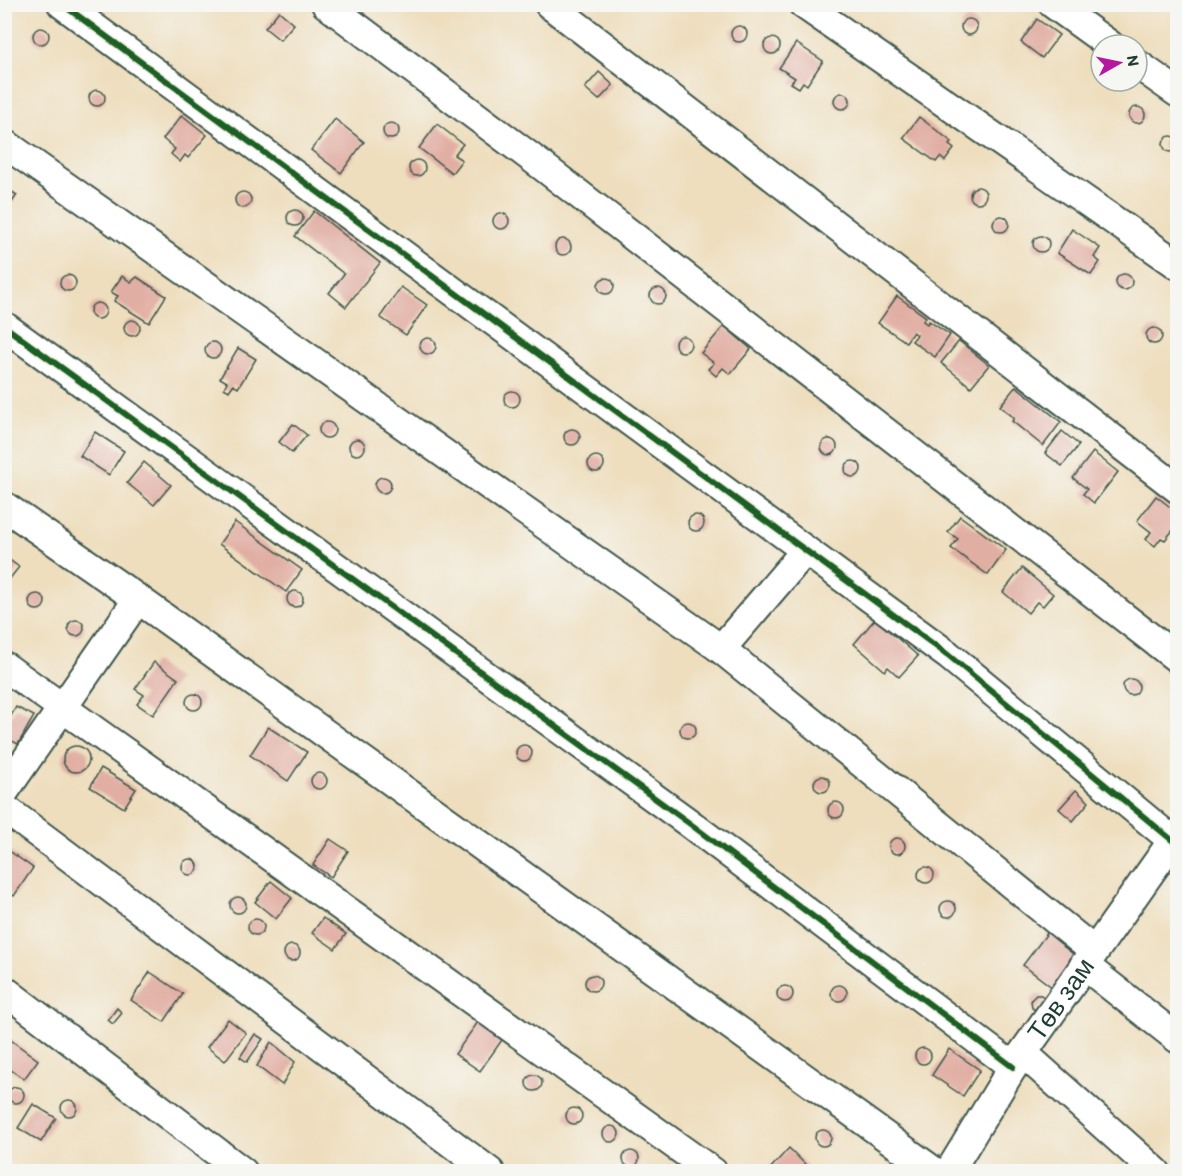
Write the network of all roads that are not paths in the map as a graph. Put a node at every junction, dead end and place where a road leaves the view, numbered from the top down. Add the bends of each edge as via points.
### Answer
1 (62, 4) edge
2 (326, 4) edge
3 (549, 4) edge
4 (803, 4) edge
5 (1053, 4) edge
6 (1093, 33) edge
7 (1149, 72) edge
8 (1178, 93) edge
9 (4, 143) edge
10 (1178, 265) edge
11 (4, 326) edge
12 (1178, 489) edge
13 (4, 506) edge
14 (805, 551) junction
15 (138, 598) junction
16 (721, 649) junction
17 (1178, 659) edge
18 (4, 666) edge
19 (63, 709) junction
20 (4, 792) edge
21 (4, 808) edge
22 (1176, 839) edge
23 (1089, 958) junction
24 (4, 990) edge
25 (1178, 1039) edge
26 (1018, 1060) junction
27 (243, 1172) edge
28 (490, 1172) edge
29 (712, 1172) edge
30 (935, 1172) edge
31 (949, 1172) edge
32 (1156, 1172) edge

1 - 14 street
2 - 17 street via 545,168
3 - 12 street
4 - 10 street
5 - 6 street
7 - 8 street
9 - 16 street
11 - 26 street
13 - 15 street
14 - 16 street
14 - 22 street via 948,655
15 - 19 street
15 - 30 street
16 - 23 street
18 - 19 street
19 - 20 street
19 - 29 street
21 - 28 street
22 - 23 street, Төв зам
23 - 25 street
23 - 26 street, Төв зам
24 - 27 street
26 - 31 street, Төв зам
26 - 32 street

